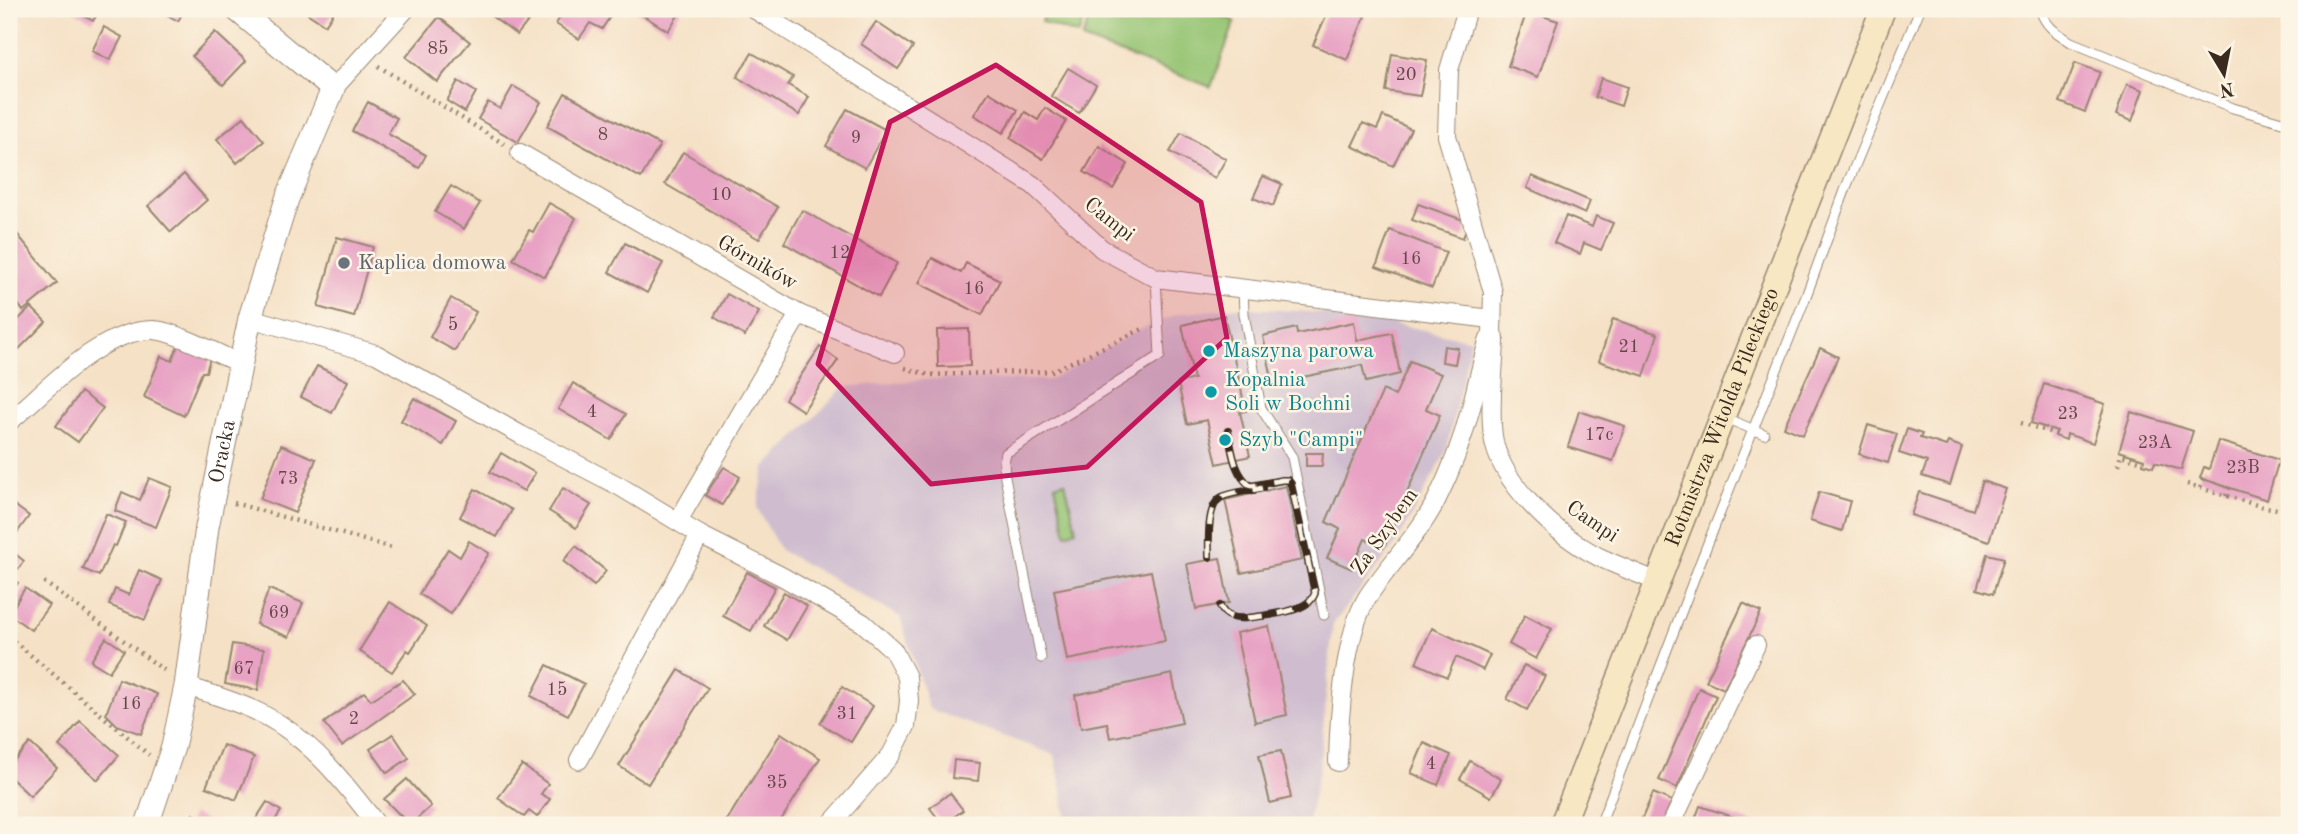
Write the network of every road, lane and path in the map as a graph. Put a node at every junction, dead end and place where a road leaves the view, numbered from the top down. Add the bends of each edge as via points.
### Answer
1 (236, 9) edge
2 (406, 9) edge
3 (754, 9) edge
4 (1467, 9) edge
5 (1883, 9) edge
6 (1920, 9) edge
7 (2040, 9) edge
8 (375, 64) dead end
9 (333, 89) junction
10 (2289, 124) edge
11 (520, 153) joint
12 (1156, 278) junction
13 (1243, 288) junction
14 (799, 314) junction
15 (250, 318) junction
16 (1158, 322) junction
17 (1491, 326) junction
18 (895, 353) joint
19 (239, 363) junction
20 (1721, 416) junction
21 (9, 422) edge
22 (2021, 423) dead end
23 (1754, 430) junction
24 (1764, 433) dead end
25 (2056, 434) dead end
26 (2143, 462) dead end
27 (2118, 466) dead end
28 (2203, 479) dead end
29 (2187, 484) dead end
30 (2200, 488) junction
31 (2229, 488) dead end
32 (2226, 496) junction
33 (213, 499) junction
34 (2288, 509) edge
35 (678, 520) junction
36 (700, 535) junction
37 (392, 548) dead end
38 (44, 582) dead end
39 (1658, 582) junction
40 (1324, 615) dead end
41 (9, 637) edge
42 (1756, 645) dead end
43 (1041, 658) dead end
44 (186, 686) junction
45 (579, 760) dead end
46 (1338, 762) dead end
47 (166, 769) junction
48 (147, 825) edge
49 (377, 825) edge
50 (830, 825) edge
51 (1562, 825) edge
52 (1600, 825) edge
53 (1671, 825) edge

1 - 9 street
2 - 9 street
3 - 12 street, Campi via 1033,185 1102,249
4 - 17 street, Campi via 1449,69 1447,136 1493,292
5 - 20 main road, Rotmistrza Witolda Pileckiego
6 - 23 lane
7 - 10 lane via 2046,25 2071,41 2233,108
8 - 11 path
9 - 15 street, Oracka via 287,199
11 - 14 street, Górników
12 - 13 street, Campi
12 - 16 lane
13 - 17 street, Campi
13 - 40 lane via 1261,408 1292,457
14 - 18 street
14 - 35 street, Górników
15 - 19 street, Oracka
15 - 35 street via 376,354
16 - 18 path via 1052,371 929,375 893,364
16 - 43 lane via 1160,356 1006,453 1006,477
17 - 39 street, Campi via 1495,340 1493,438 1519,491 1560,531 1597,556
17 - 46 street, Za Szybem via 1469,415 1444,484 1367,598 1354,626 1339,720
19 - 21 street via 155,330 131,333 82,359
19 - 33 street, Oracka
20 - 23 lane
20 - 39 main road, Rotmistrza Witolda Pileckiego
22 - 25 path
23 - 24 lane
23 - 52 lane
26 - 27 path via 2122,455
28 - 30 path
29 - 30 path
30 - 32 path
31 - 32 path
32 - 34 path
33 - 37 path
33 - 44 street, Oracka
35 - 36 street
36 - 45 street
36 - 50 street via 863,623 893,649 907,677 909,702 901,736 891,755
38 - 44 path
39 - 51 main road, Rotmistrza Witolda Pileckiego
41 - 47 path
42 - 53 street
44 - 47 street, Oracka
44 - 49 street via 262,713 311,746
47 - 48 street, Oracka

